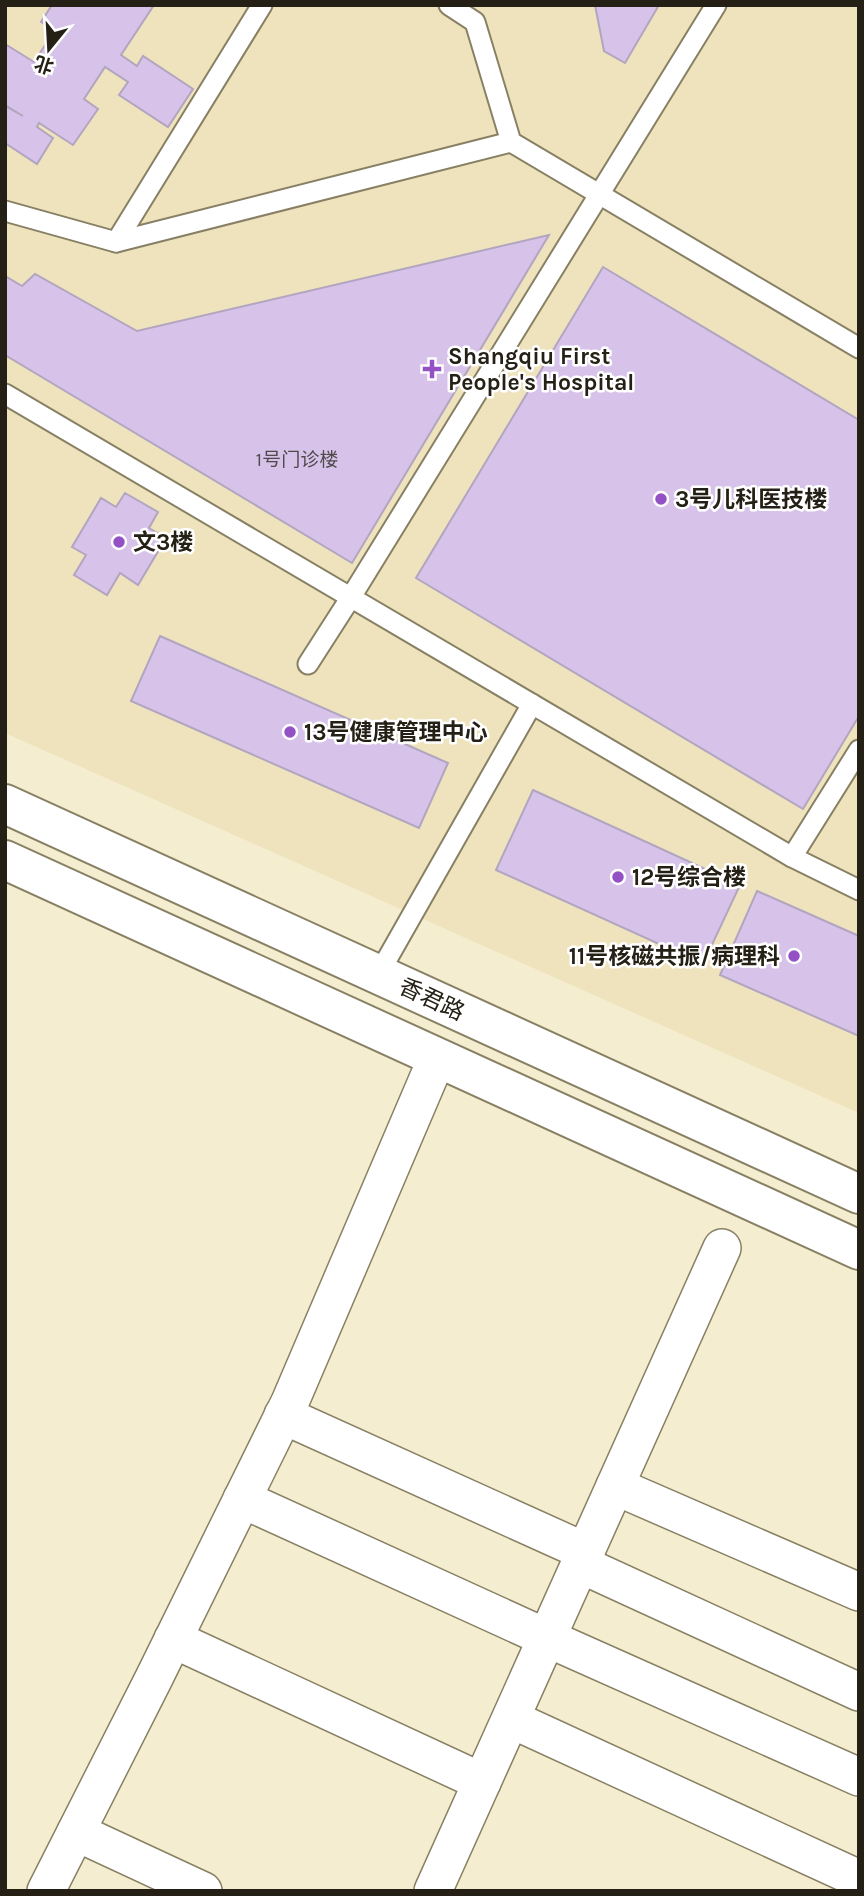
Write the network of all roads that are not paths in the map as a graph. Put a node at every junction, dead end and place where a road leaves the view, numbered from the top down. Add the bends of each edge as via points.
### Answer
1 (262, 5) edge
2 (449, 5) edge
3 (716, 5) edge
4 (511, 142) junction
5 (599, 195) junction
6 (5, 211) edge
7 (116, 242) junction
8 (859, 348) edge
9 (5, 394) edge
10 (351, 597) junction
11 (308, 664) dead end
12 (531, 704) junction
13 (859, 750) edge
14 (5, 804) edge
15 (792, 857) junction
16 (5, 860) edge
17 (859, 890) edge
18 (378, 975) junction
19 (437, 1058) junction
20 (859, 1194) edge
21 (722, 1248) dead end
22 (859, 1250) edge
23 (283, 1415) junction
24 (615, 1486) junction
25 (242, 1499) junction
26 (583, 1558) junction
27 (859, 1592) edge
28 (547, 1638) junction
29 (173, 1639) junction
30 (859, 1692) edge
31 (511, 1719) junction
32 (859, 1777) edge
33 (482, 1782) junction
34 (76, 1832) junction
35 (859, 1879) edge
36 (443, 1888) edge
37 (46, 1891) edge
38 (203, 1891) edge

1 - 7 lane
2 - 4 lane via 475,22
3 - 5 lane
4 - 5 lane
4 - 7 lane
5 - 8 lane
5 - 10 lane
6 - 7 lane
9 - 10 lane
10 - 11 lane
10 - 12 lane
12 - 15 lane
12 - 18 lane
13 - 15 lane
14 - 18 main road, 香君路
15 - 17 lane
16 - 19 main road
18 - 20 main road, 香君路
19 - 22 main road
19 - 23 street
21 - 24 street
23 - 25 street
23 - 26 street
24 - 26 street
24 - 27 street
25 - 28 street
25 - 29 street
26 - 28 street
26 - 30 street
28 - 31 street
28 - 32 street
29 - 33 street
29 - 34 street
31 - 33 street
31 - 35 street
33 - 36 street
34 - 37 street
34 - 38 street

